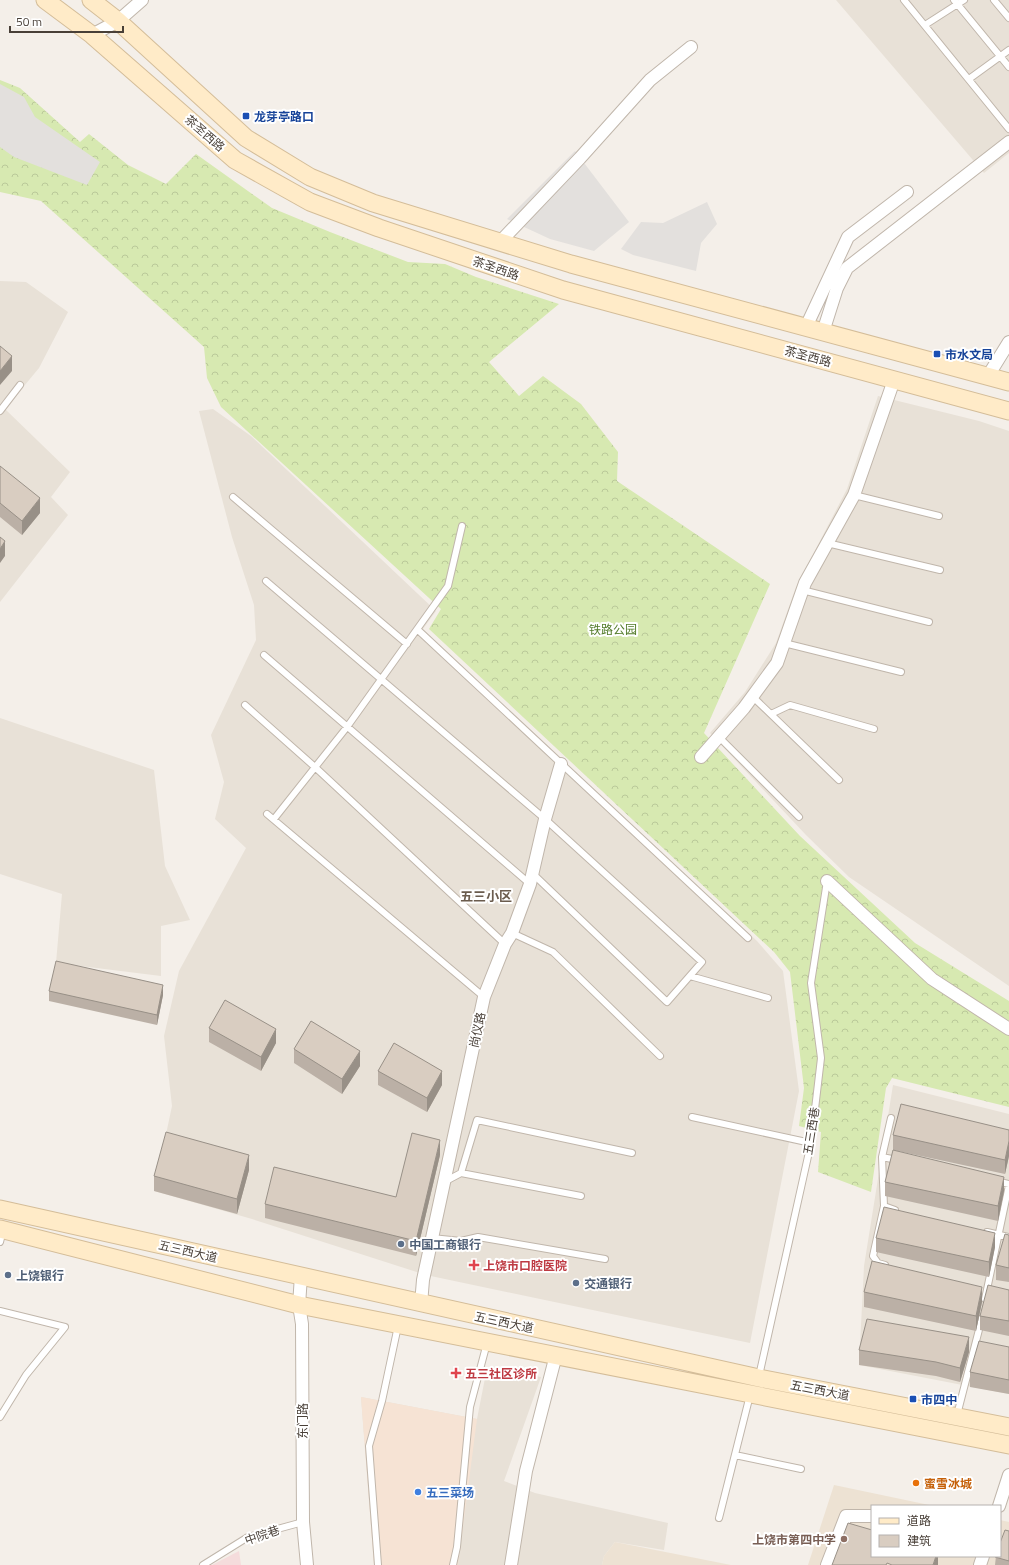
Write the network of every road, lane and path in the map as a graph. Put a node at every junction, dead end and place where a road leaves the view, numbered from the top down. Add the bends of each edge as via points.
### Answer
1 (45, 0) edge
2 (91, 0) edge
3 (142, 0) edge
4 (904, 0) edge
5 (964, 0) edge
6 (994, 0) edge
7 (956, 2) edge
8 (1009, 18) edge
9 (118, 22) junction
10 (925, 25) junction
11 (92, 35) junction
12 (691, 47) dead end
13 (1009, 50) edge
14 (1001, 57) junction
15 (1009, 67) edge
16 (969, 79) junction
17 (1009, 129) edge
18 (1009, 142) edge
19 (907, 192) dead end
20 (500, 242) junction
21 (806, 327) junction
22 (824, 332) junction
23 (1009, 342) edge
24 (988, 376) junction
25 (894, 380) junction
26 (1009, 382) edge
27 (20, 385) dead end
28 (0, 411) edge
29 (1009, 411) edge
30 (854, 495) junction
31 (233, 497) dead end
32 (939, 516) dead end
33 (462, 526) dead end
34 (827, 543) junction
35 (940, 570) dead end
36 (266, 581) dead end
37 (802, 590) junction
38 (929, 622) dead end
39 (418, 630) junction
40 (784, 643) junction
41 (407, 644) junction
42 (264, 655) dead end
43 (901, 672) dead end
44 (381, 679) junction
45 (752, 697) junction
46 (245, 705) dead end
47 (771, 714) junction
48 (347, 727) junction
49 (874, 729) dead end
50 (719, 737) junction
51 (701, 757) dead end
52 (561, 764) junction
53 (316, 768) junction
54 (839, 780) dead end
55 (267, 814) dead end
56 (799, 817) dead end
57 (274, 819) junction
58 (545, 819) junction
59 (531, 878) junction
60 (827, 881) joint
61 (512, 932) junction
62 (748, 938) dead end
63 (505, 944) junction
64 (690, 976) junction
65 (484, 997) junction
66 (768, 998) dead end
67 (1009, 1028) edge
68 (660, 1056) dead end
69 (692, 1117) dead end
70 (891, 1118) dead end
71 (811, 1143) junction
72 (632, 1153) dead end
73 (882, 1157) junction
74 (904, 1162) edge
75 (461, 1173) junction
76 (987, 1179) edge
77 (444, 1182) junction
78 (1009, 1184) edge
79 (581, 1196) dead end
80 (884, 1206) junction
81 (0, 1209) edge
82 (898, 1211) edge
83 (982, 1231) edge
84 (1, 1234) edge
85 (997, 1235) junction
86 (1009, 1237) edge
87 (432, 1238) junction
88 (605, 1260) dead end
89 (892, 1266) edge
90 (301, 1276) junction
91 (980, 1287) edge
92 (987, 1288) junction
93 (994, 1290) edge
94 (421, 1304) junction
95 (299, 1305) junction
96 (0, 1311) edge
97 (398, 1324) junction
98 (488, 1341) junction
99 (968, 1342) edge
100 (979, 1343) junction
101 (556, 1355) junction
102 (759, 1378) junction
103 (750, 1394) junction
104 (0, 1417) edge
105 (956, 1417) junction
106 (1009, 1427) edge
107 (1009, 1445) edge
108 (735, 1455) junction
109 (801, 1470) dead end
110 (1009, 1475) edge
111 (999, 1505) edge
112 (871, 1516) edge
113 (718, 1518) dead end
114 (303, 1522) junction
115 (203, 1565) edge
116 (307, 1565) edge
117 (378, 1565) edge
118 (453, 1565) edge
119 (511, 1565) edge
120 (827, 1565) edge

1 - 11 main road, 茶圣西路
2 - 9 main road, 茶圣西路
3 - 9 street
4 - 10 lane
5 - 7 lane
6 - 8 lane
7 - 10 lane
7 - 14 lane
9 - 11 street
9 - 20 main road, 茶圣西路 via 246,138 310,177 373,203
10 - 16 lane
11 - 25 main road, 茶圣西路 via 235,160 310,202 563,290
12 - 20 street via 650,80
13 - 14 lane
14 - 15 lane
14 - 16 lane
16 - 17 lane
18 - 22 street via 847,268 837,288
19 - 21 street via 848,237
20 - 21 main road, 茶圣西路 via 571,264
21 - 22 main road, 茶圣西路
22 - 24 main road, 茶圣西路
23 - 24 street
24 - 26 main road, 茶圣西路
25 - 29 main road, 茶圣西路
25 - 30 street
27 - 28 lane
30 - 32 lane
30 - 34 street
31 - 41 lane
33 - 39 lane via 448,586
34 - 35 lane
34 - 37 street
36 - 44 lane
37 - 38 lane
37 - 40 street
39 - 41 lane
39 - 52 lane
40 - 43 lane
40 - 45 street via 777,663
41 - 44 lane
42 - 48 lane
44 - 48 lane
44 - 58 lane
45 - 47 lane
45 - 50 street
46 - 53 lane
47 - 49 lane via 790,705
47 - 54 lane
48 - 53 lane
48 - 59 lane
50 - 51 street
50 - 56 lane
52 - 58 street, 尚仪路
52 - 62 lane
53 - 57 lane
53 - 63 lane
55 - 57 lane
57 - 65 lane
58 - 59 street, 尚仪路
58 - 64 lane via 702,962
59 - 61 street, 尚仪路
59 - 64 lane via 667,1002
60 - 67 street via 932,979
60 - 71 lane, 五三西巷 via 810,983 821,1058
61 - 63 street, 尚仪路
61 - 68 lane via 553,952
63 - 65 street, 尚仪路
64 - 66 lane
65 - 77 street, 尚仪路
69 - 71 lane
70 - 73 lane
71 - 102 lane, 五三西巷
72 - 75 lane via 477,1120
73 - 74 lane
73 - 80 lane
75 - 77 lane
75 - 79 lane
76 - 78 lane
77 - 87 street, 尚仪路
78 - 85 lane
80 - 82 lane
80 - 89 lane via 873,1256 878,1263
81 - 90 main road, 五三西大道
83 - 85 lane
84 - 95 main road, 五三西大道
85 - 86 lane
85 - 92 lane
87 - 88 lane via 460,1241 478,1237
87 - 94 street, 尚仪路
90 - 94 main road, 五三西大道
90 - 95 street, 东门路
91 - 92 lane
92 - 93 lane
92 - 100 lane
94 - 102 main road, 五三西大道
95 - 97 main road, 五三西大道
95 - 114 street, 东门路 via 302,1324
96 - 104 lane via 65,1327 26,1375
97 - 98 main road, 五三西大道
97 - 117 lane via 382,1401 369,1446
98 - 101 main road, 五三西大道
98 - 118 lane via 470,1407 457,1547
99 - 100 lane
100 - 105 lane
101 - 103 main road, 五三西大道
101 - 119 street via 526,1471
102 - 105 main road, 五三西大道
103 - 107 main road, 五三西大道
103 - 108 lane
105 - 106 main road, 五三西大道
108 - 109 lane
108 - 113 lane
110 - 111 street
112 - 120 street via 846,1516
114 - 115 lane, 中院巷 via 248,1537
114 - 116 street, 东门路

